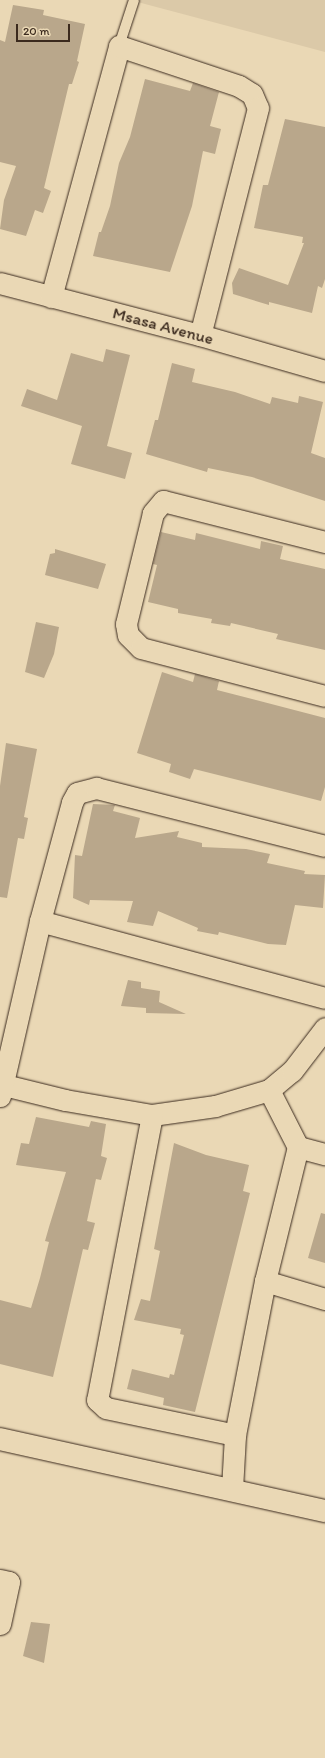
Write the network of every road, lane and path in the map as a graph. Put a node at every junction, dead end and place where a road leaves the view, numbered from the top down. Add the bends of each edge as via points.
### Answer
1 (134, 0) edge
2 (119, 46) junction
3 (0, 283) edge
4 (51, 297) junction
5 (200, 335) junction
6 (325, 371) edge
7 (325, 542) edge
8 (325, 696) edge
9 (325, 846) edge
10 (40, 921) junction
11 (325, 998) edge
12 (325, 1028) edge
13 (1, 1088) edge
14 (269, 1090) junction
15 (152, 1115) junction
16 (298, 1147) junction
17 (325, 1154) edge
18 (266, 1281) junction
19 (325, 1299) edge
20 (235, 1435) junction
21 (0, 1439) edge
22 (232, 1489) junction
23 (325, 1511) edge
24 (0, 1580) edge
25 (0, 1624) edge

1 - 2 lane
2 - 4 street
2 - 5 street via 239,86 252,94 258,108
3 - 4 street, Msasa Avenue
4 - 5 street, Msasa Avenue
5 - 6 street, Msasa Avenue
7 - 8 street via 163,501 153,513 126,624 128,634 141,648
9 - 10 street via 96,788 86,788 77,793 72,802
10 - 11 street
10 - 13 street
12 - 14 street via 292,1071
13 - 15 street
14 - 15 street via 215,1106
14 - 16 street
15 - 20 street via 97,1400 106,1408
16 - 17 street
16 - 18 street
18 - 19 street
18 - 20 street
20 - 22 street
21 - 22 street
22 - 23 street
24 - 25 street via 9,1582

